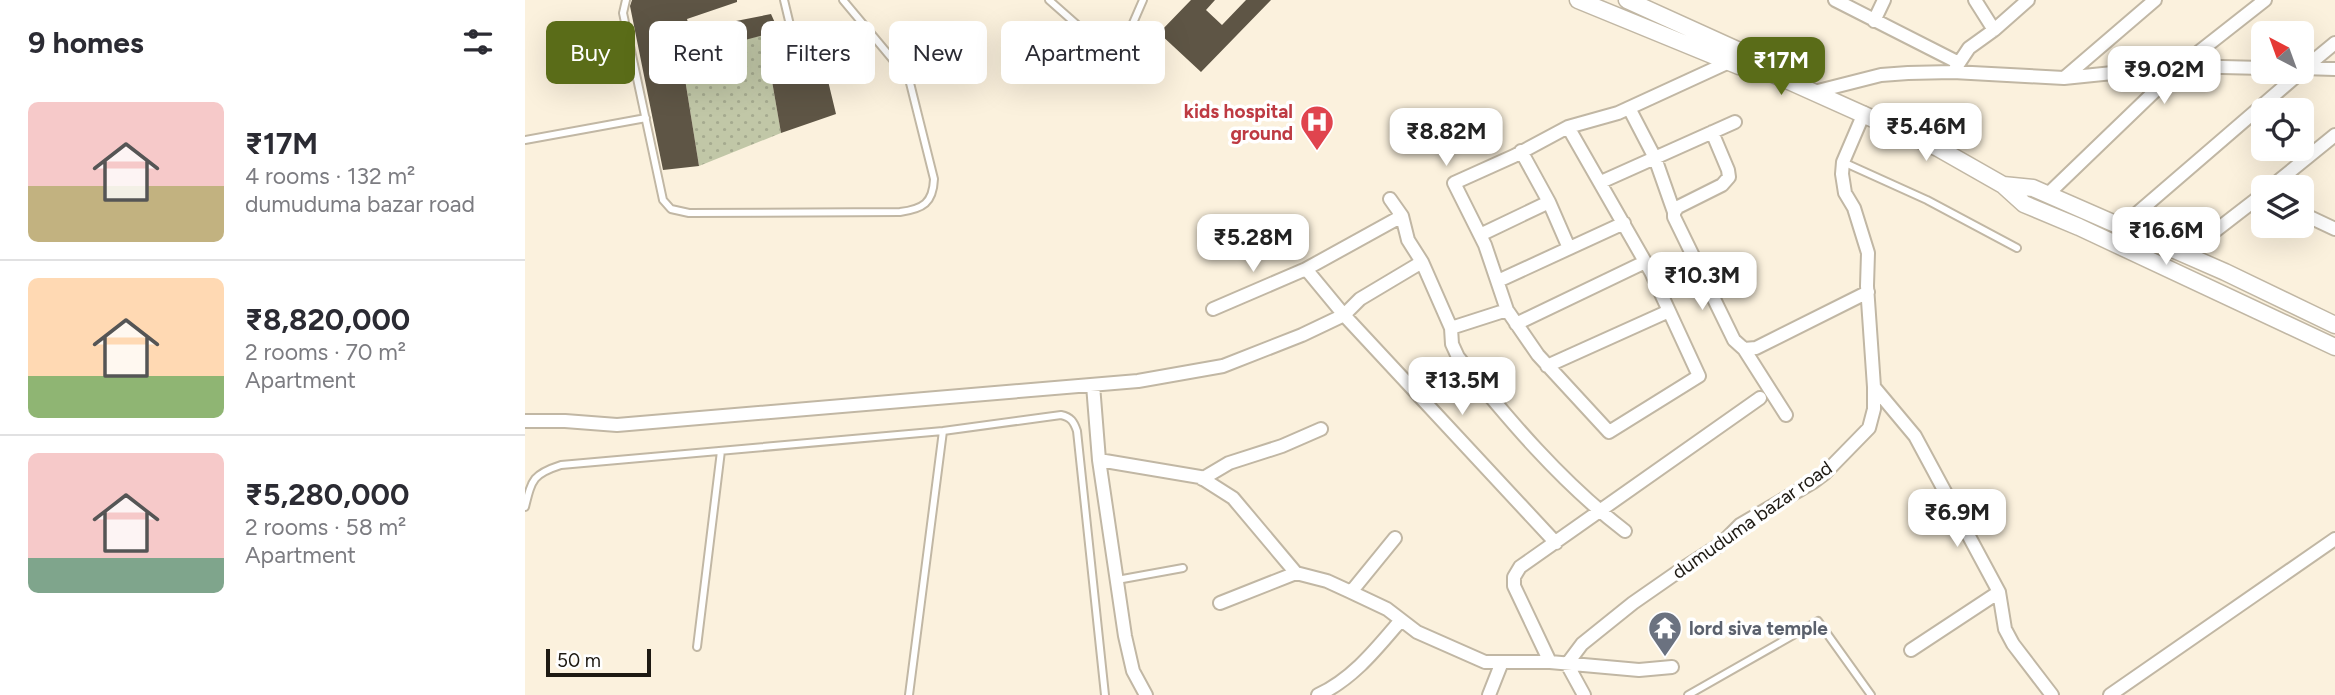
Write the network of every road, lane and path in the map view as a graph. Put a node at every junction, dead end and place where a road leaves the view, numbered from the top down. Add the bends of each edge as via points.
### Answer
1 (626, 0) edge
2 (784, 0) edge
3 (843, 0) edge
4 (1049, 0) edge
5 (1143, 0) edge
6 (1578, 0) edge
7 (1627, 0) edge
8 (1835, 0) edge
9 (1884, 0) edge
10 (1975, 0) edge
11 (2028, 0) edge
12 (2155, 0) edge
13 (2265, 0) edge
14 (789, 21) edge
15 (1874, 21) junction
16 (1994, 30) junction
17 (2335, 43) edge
18 (2314, 60) edge
19 (1729, 62) junction
20 (2181, 66) junction
21 (1956, 68) junction
22 (2251, 68) edge
23 (1762, 69) junction
24 (2335, 69) edge
25 (2314, 70) edge
26 (2064, 78) junction
27 (2286, 84) edge
28 (1814, 92) junction
29 (1629, 108) junction
30 (1864, 113) junction
31 (646, 118) junction
32 (1735, 121) dead end
33 (1568, 127) junction
34 (1712, 132) junction
35 (2335, 135) edge
36 (525, 140) edge
37 (1521, 152) junction
38 (1655, 158) junction
39 (1843, 162) junction
40 (2286, 175) edge
41 (1601, 182) junction
42 (2003, 185) junction
43 (2048, 194) junction
44 (1390, 199) dead end
45 (1549, 202) junction
46 (2251, 203) edge
47 (1674, 212) junction
48 (1402, 216) junction
49 (2314, 219) edge
50 (1624, 223) junction
51 (2121, 227) junction
52 (2335, 229) edge
53 (1480, 234) junction
54 (1569, 248) junction
55 (2017, 248) dead end
56 (2184, 255) junction
57 (1422, 262) junction
58 (1646, 262) junction
59 (1306, 269) junction
60 (1498, 281) junction
61 (1868, 292) junction
62 (1213, 309) dead end
63 (1507, 310) junction
64 (1669, 312) junction
65 (1345, 315) junction
66 (1516, 324) junction
67 (2335, 325) edge
68 (1451, 328) junction
69 (2335, 347) edge
70 (1744, 349) junction
71 (1547, 366) junction
72 (1093, 385) junction
73 (1874, 387) junction
74 (1761, 398) dead end
75 (1786, 415) dead end
76 (525, 421) edge
77 (1321, 429) dead end
78 (943, 431) junction
79 (721, 451) junction
80 (1099, 460) junction
81 (1202, 479) junction
82 (525, 507) edge
83 (1601, 512) junction
84 (1625, 531) dead end
85 (1395, 537) dead end
86 (2335, 539) edge
87 (1556, 543) junction
88 (1183, 568) dead end
89 (1296, 573) junction
90 (1117, 580) junction
91 (1351, 592) junction
92 (1999, 592) junction
93 (1220, 603) dead end
94 (1401, 620) junction
95 (697, 647) dead end
96 (1911, 650) dead end
97 (1502, 662) junction
98 (1550, 662) junction
99 (1567, 664) junction
100 (1672, 667) dead end
101 (1867, 694) edge
102 (909, 695) edge
103 (1105, 695) edge
104 (1146, 695) edge
105 (1318, 695) edge
106 (1489, 695) edge
107 (1584, 695) edge
108 (1688, 695) edge
109 (2052, 695) edge
110 (2110, 695) edge

1 - 31 lane via 623,13
2 - 14 lane
3 - 31 lane via 909,79 934,179 933,193 915,210 689,213 671,209 663,200
4 - 5 lane via 1101,46 1116,51 1123,46
6 - 19 street
7 - 23 street via 1746,54
8 - 15 street
9 - 15 street
10 - 16 street
11 - 16 street
12 - 26 street
13 - 20 street
15 - 21 street
16 - 21 street via 1969,48
17 - 18 street
19 - 23 street
19 - 29 street
20 - 22 street
20 - 26 street
20 - 43 street
21 - 26 street
21 - 28 street via 1881,75
23 - 28 street
24 - 25 street
27 - 51 street
28 - 30 street
29 - 33 street
29 - 38 street
30 - 39 street, dumuduma bazar road
30 - 42 street
31 - 36 lane
32 - 34 street
33 - 37 street
33 - 41 street
34 - 38 street
34 - 47 street via 1729,177
35 - 40 street
37 - 45 street
37 - 53 street via 1454,183
38 - 41 street
38 - 47 street
39 - 55 lane
39 - 61 street, dumuduma bazar road via 1845,193 1868,253
41 - 50 street
42 - 43 street
42 - 69 street via 2024,204
43 - 51 street
44 - 48 street
45 - 53 street
45 - 54 street
46 - 56 street
47 - 70 street via 1734,340
48 - 57 street via 1408,240
48 - 59 street
49 - 52 street
50 - 54 street
50 - 58 street
51 - 56 street
53 - 60 street
54 - 60 street
56 - 67 street
57 - 65 street via 1360,299
57 - 68 street
58 - 64 street
58 - 66 street
59 - 62 street
59 - 65 street
60 - 63 street
61 - 70 street via 1756,348
61 - 73 street, dumuduma bazar road
63 - 66 street
63 - 68 street
64 - 71 street
64 - 71 street via 1699,376 1609,432
65 - 72 street via 1223,366
65 - 87 street
66 - 71 street
68 - 83 street via 1458,357 1511,422
70 - 75 street
72 - 76 street via 617,425
72 - 80 street
73 - 92 street via 1915,436
73 - 99 street, dumuduma bazar road via 1869,428 1825,473 1740,525 1721,544 1633,603 1582,644
74 - 83 street
77 - 81 street via 1229,463
78 - 79 lane
78 - 102 lane
78 - 103 lane via 1061,415 1074,423
79 - 82 lane via 561,465 536,475
79 - 95 lane
80 - 81 street
80 - 90 street
81 - 89 street via 1233,498
83 - 84 street
83 - 87 street
85 - 91 street
86 - 110 street
87 - 98 street via 1520,567 1514,577 1514,586
88 - 90 lane
89 - 91 street
89 - 93 street
90 - 104 street via 1133,671
91 - 94 street
92 - 96 street
92 - 109 street via 2005,629
94 - 97 street via 1417,632 1485,662
94 - 105 street via 1363,663
97 - 98 street
97 - 106 street
98 - 99 street
99 - 100 street via 1639,670
99 - 107 street
101 - 108 lane via 1818,621

